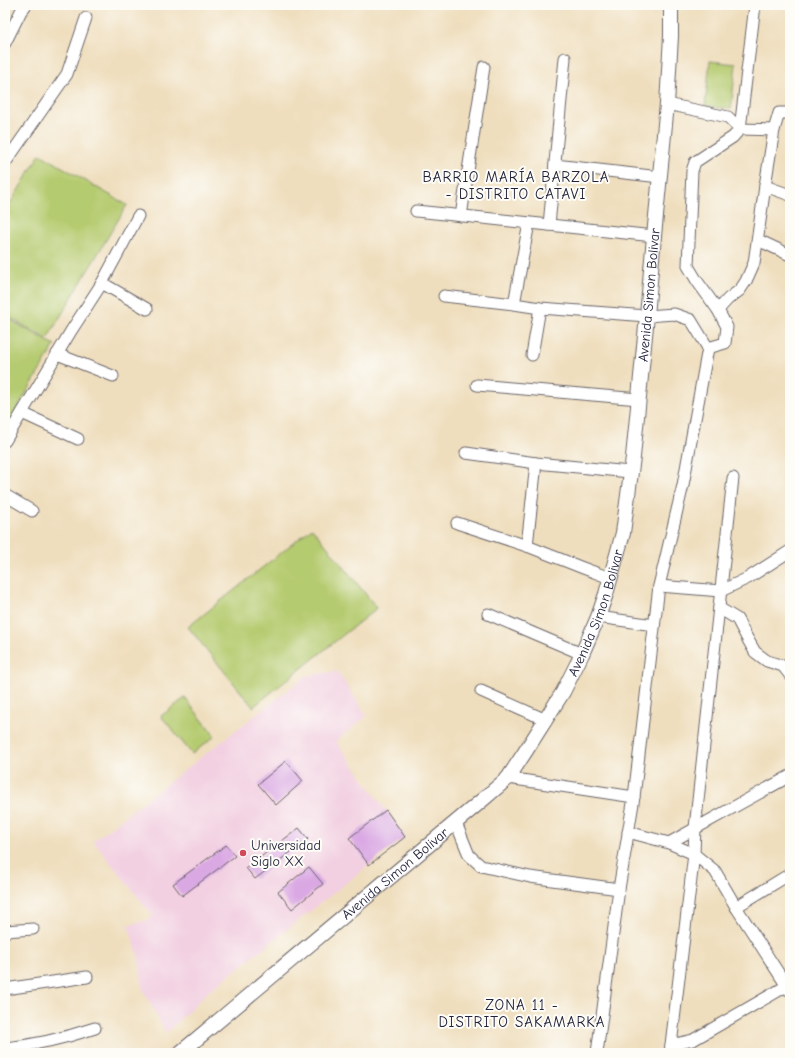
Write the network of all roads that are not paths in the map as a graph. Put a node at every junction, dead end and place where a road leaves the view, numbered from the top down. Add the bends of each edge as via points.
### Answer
1 (26, 5) edge
2 (671, 5) edge
3 (756, 5) edge
4 (86, 18) dead end
5 (5, 43) edge
6 (565, 58) dead end
7 (484, 67) dead end
8 (667, 104) junction
9 (790, 112) edge
10 (740, 129) junction
11 (774, 130) junction
12 (6, 161) edge
13 (555, 165) junction
14 (660, 177) junction
15 (765, 186) junction
16 (790, 195) edge
17 (416, 211) dead end
18 (138, 216) dead end
19 (461, 216) junction
20 (529, 223) junction
21 (549, 225) junction
22 (654, 236) junction
23 (758, 240) junction
24 (790, 255) edge
25 (102, 283) junction
26 (444, 296) dead end
27 (514, 304) junction
28 (540, 308) junction
29 (147, 309) dead end
30 (718, 310) junction
31 (647, 316) junction
32 (708, 348) junction
33 (57, 354) junction
34 (532, 355) dead end
35 (113, 376) dead end
36 (477, 385) dead end
37 (639, 399) junction
38 (22, 413) junction
39 (78, 440) dead end
40 (5, 441) edge
41 (466, 452) dead end
42 (536, 463) junction
43 (630, 472) junction
44 (733, 478) dead end
45 (5, 495) edge
46 (32, 511) dead end
47 (457, 523) dead end
48 (527, 546) junction
49 (790, 551) edge
50 (610, 578) junction
51 (659, 586) junction
52 (721, 591) junction
53 (719, 608) junction
54 (488, 614) dead end
55 (598, 617) junction
56 (654, 625) junction
57 (582, 654) junction
58 (788, 670) edge
59 (481, 691) dead end
60 (546, 720) junction
61 (790, 776) edge
62 (508, 778) junction
63 (634, 796) junction
64 (456, 823) junction
65 (696, 828) junction
66 (628, 832) junction
67 (669, 843) junction
68 (694, 854) junction
69 (790, 874) edge
70 (619, 889) junction
71 (736, 907) junction
72 (33, 929) dead end
73 (5, 931) edge
74 (87, 977) dead end
75 (789, 987) edge
76 (5, 989) edge
77 (95, 1028) dead end
78 (5, 1048) edge
79 (670, 1049) edge
80 (180, 1053) edge
81 (597, 1053) edge

1 - 5 street
2 - 8 main road, Avenida Simon Bolivar
3 - 10 street
4 - 12 street via 67,74
6 - 13 street
7 - 19 street
8 - 10 street via 728,117
8 - 14 main road, Avenida Simon Bolivar
9 - 11 street via 779,113
10 - 11 street
10 - 30 street via 733,137 695,162 692,171 688,266
11 - 15 street
13 - 14 street
13 - 21 street
14 - 22 main road, Avenida Simon Bolivar
15 - 16 street
15 - 23 street
17 - 19 street
18 - 25 street
19 - 20 street
20 - 21 street
20 - 27 street
21 - 22 street
22 - 31 main road, Avenida Simon Bolivar
23 - 24 street
23 - 30 street via 754,262 746,281
25 - 29 street
25 - 33 street
26 - 27 street
27 - 28 street
28 - 31 street
28 - 34 street
30 - 32 street via 727,327 725,343
31 - 32 street via 674,314 690,320
31 - 37 main road, Avenida Simon Bolivar
32 - 51 street via 683,485
33 - 35 street
33 - 38 street
36 - 37 street
37 - 43 main road, Avenida Simon Bolivar
38 - 39 street
38 - 40 street
41 - 42 street
42 - 43 street
42 - 48 street
43 - 50 main road, Avenida Simon Bolivar via 623,534
44 - 52 street
45 - 46 street
47 - 48 street
48 - 50 street
49 - 52 street via 748,578
50 - 55 main road, Avenida Simon Bolivar
51 - 52 street
51 - 56 street
52 - 53 street
53 - 58 street via 737,618 756,652 767,661
53 - 65 street
54 - 57 street
55 - 56 street
55 - 57 main road, Avenida Simon Bolivar
56 - 63 street
57 - 60 main road, Avenida Simon Bolivar
59 - 60 street
60 - 62 main road, Avenida Simon Bolivar
61 - 65 street
62 - 63 street
62 - 64 main road, Avenida Simon Bolivar
63 - 66 street
64 - 70 street via 469,855 481,866 530,877
64 - 80 main road, Avenida Simon Bolivar
65 - 67 street
65 - 68 street
66 - 67 street
66 - 70 street
67 - 68 street
68 - 71 street via 715,871
68 - 79 street
69 - 71 street
70 - 81 street
71 - 75 street
72 - 73 street
74 - 76 street
75 - 79 street via 693,1040
77 - 78 street via 29,1046

